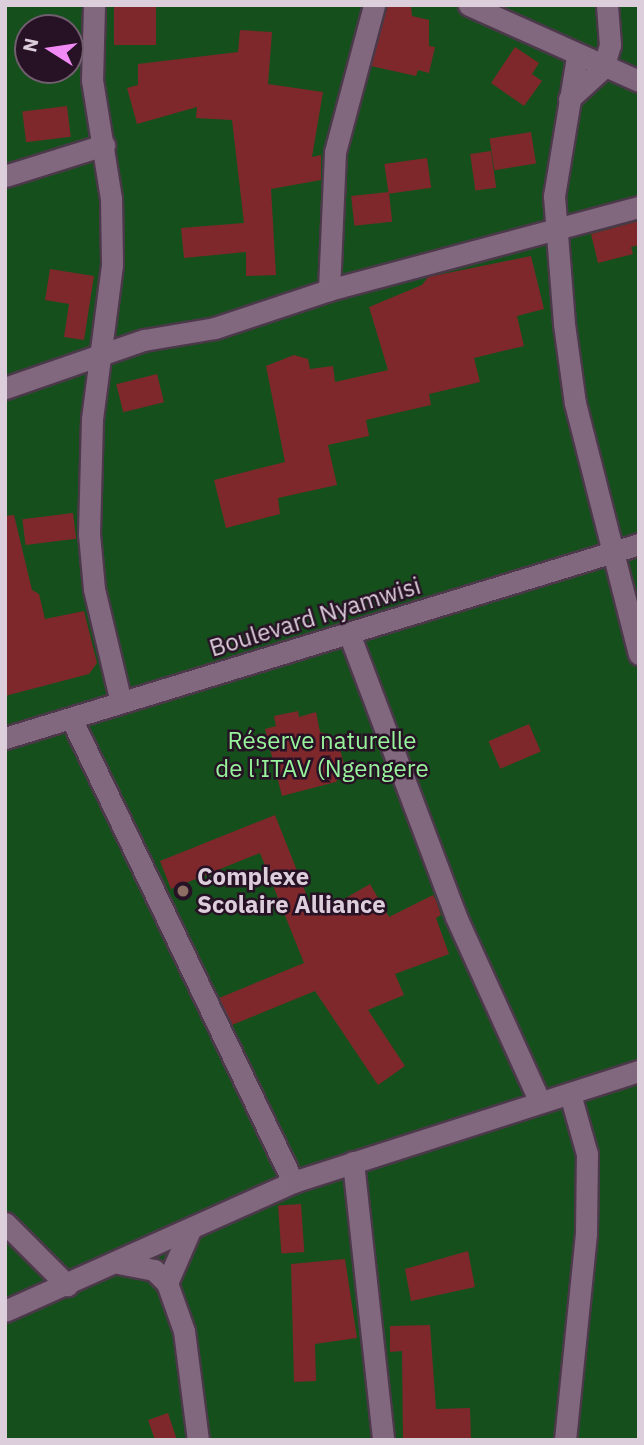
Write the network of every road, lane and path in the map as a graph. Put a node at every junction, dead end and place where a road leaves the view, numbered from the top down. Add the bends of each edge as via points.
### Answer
1 (94, 5) edge
2 (374, 5) edge
3 (470, 5) edge
4 (607, 5) edge
5 (577, 57) junction
6 (603, 68) junction
7 (639, 81) edge
8 (569, 99) junction
9 (104, 145) junction
10 (5, 176) edge
11 (639, 207) edge
12 (558, 230) junction
13 (329, 290) junction
14 (104, 359) junction
15 (5, 388) edge
16 (639, 544) edge
17 (613, 552) junction
18 (350, 636) junction
19 (639, 654) edge
20 (121, 702) junction
21 (71, 718) junction
22 (5, 738) edge
23 (639, 1071) edge
24 (570, 1094) junction
25 (540, 1102) junction
26 (353, 1161) junction
27 (292, 1182) junction
28 (5, 1223) edge
29 (191, 1228) junction
30 (118, 1263) junction
31 (167, 1283) junction
32 (67, 1285) junction
33 (5, 1311) edge
34 (198, 1440) edge
35 (383, 1440) edge
36 (565, 1440) edge

1 - 9 street via 92,80
2 - 13 street via 335,152
3 - 5 street
4 - 6 street via 610,45
5 - 6 street
5 - 8 street
6 - 7 street
6 - 8 street
8 - 12 street via 554,196
9 - 10 street
9 - 14 street via 111,265
11 - 12 street
12 - 13 street
12 - 17 street via 575,403
13 - 14 street via 215,328 145,340
14 - 15 street
14 - 20 street via 92,419 89,534 94,589
16 - 17 street, Boulevard Nyamwisi
17 - 18 street, Boulevard Nyamwisi
17 - 19 street
18 - 20 street, Boulevard Nyamwisi
18 - 25 street via 456,917
20 - 21 street, Boulevard Nyamwisi
21 - 22 street, Boulevard Nyamwisi
21 - 27 street
23 - 24 street
24 - 25 street
24 - 36 street via 587,1154 586,1233
25 - 26 street
26 - 27 street
26 - 35 street
27 - 29 street
28 - 32 street
29 - 30 street
29 - 31 street via 174,1255
30 - 31 street via 154,1270
30 - 32 street
31 - 34 street via 184,1331
32 - 33 street

